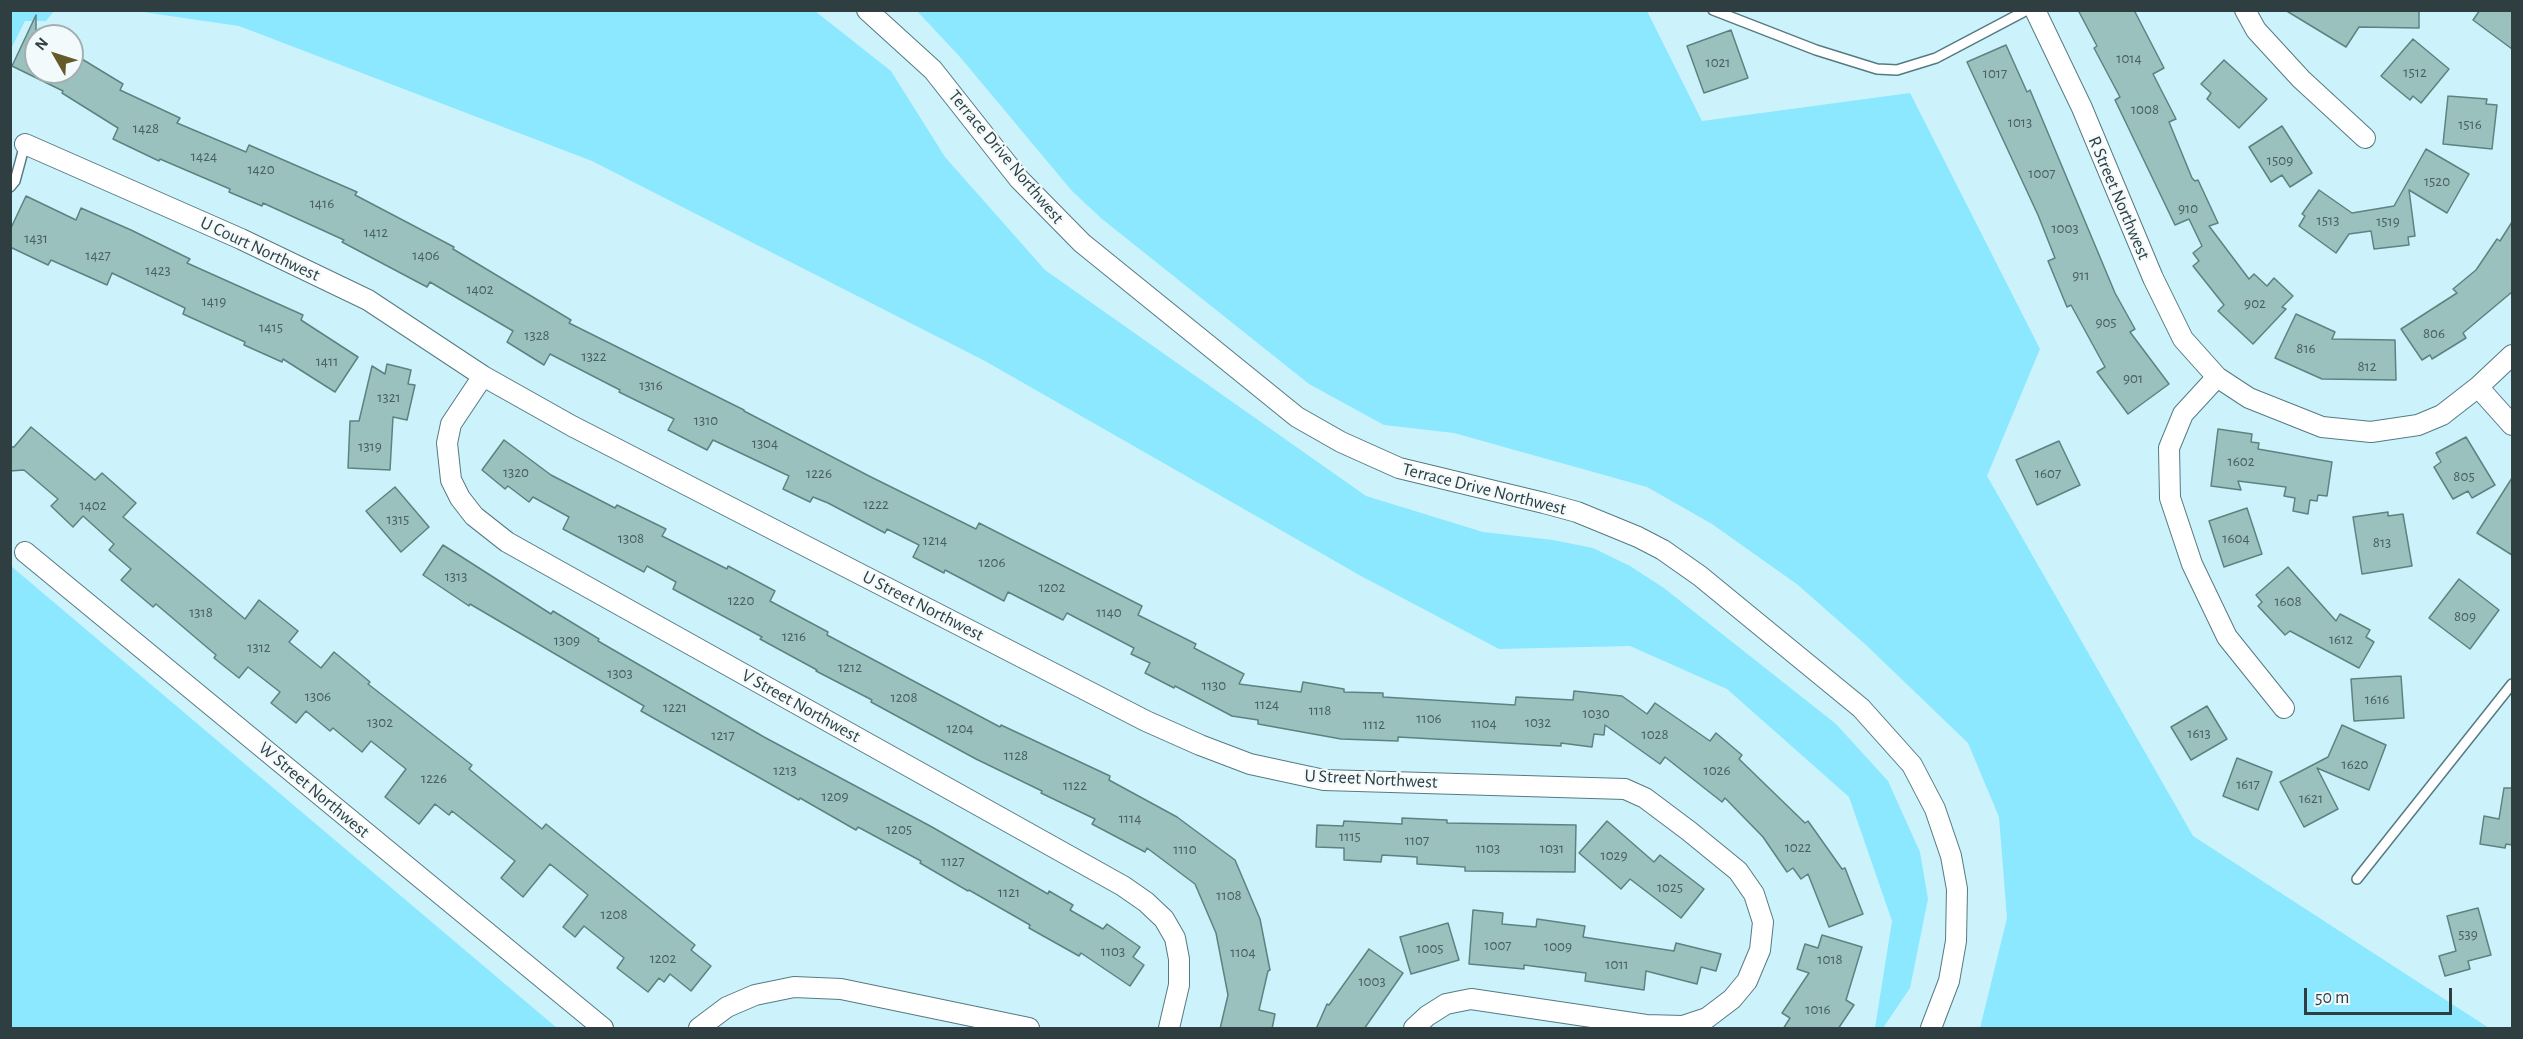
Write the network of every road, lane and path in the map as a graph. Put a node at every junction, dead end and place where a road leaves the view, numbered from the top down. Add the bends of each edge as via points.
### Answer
1 (867, 10) edge
2 (1713, 10) edge
3 (2027, 10) edge
4 (2035, 10) edge
5 (2245, 10) edge
6 (2365, 138) dead end
7 (26, 144) joint
8 (10, 187) edge
9 (2512, 354) edge
10 (483, 376) junction
11 (2217, 377) junction
12 (2478, 387) junction
13 (2512, 424) edge
14 (25, 552) dead end
15 (2512, 684) edge
16 (2284, 708) dead end
17 (2357, 879) dead end
18 (603, 1029) edge
19 (699, 1029) edge
20 (1029, 1029) edge
21 (1169, 1029) edge
22 (1414, 1029) edge
23 (1931, 1029) edge

1 - 23 street, Terrace Drive Northwest via 933,70 1019,179 1082,243 1297,417 1399,468 1544,503 1611,524 1638,537 1700,576 1861,708 1912,765 1935,809 1951,856 1957,889 1956,941 1949,981
2 - 3 lane via 1843,59 1877,69 1897,69 1936,58
4 - 11 street, R Street Northwest via 2182,339
5 - 6 street via 2256,30 2301,79
7 - 8 lane
7 - 10 street, U Court Northwest via 351,292
9 - 12 street, R Street Northwest
10 - 21 street, V Street Northwest via 451,424 447,443 451,480 474,516 507,542 1146,902 1175,938 1179,959 1179,985
10 - 22 street, U Street Northwest via 572,426 1200,746 1250,764 1324,780 1625,789 1645,798 1689,831 1738,871 1754,894 1763,921 1760,950 1747,981 1732,999 1707,1018 1683,1026 1646,1025 1471,999 1446,1004
11 - 12 street, R Street Northwest via 2249,398 2322,427 2371,432 2418,425 2442,415
11 - 16 street via 2183,414 2169,448 2170,498 2192,564 2227,637
12 - 13 street
14 - 18 street, W Street Northwest
15 - 17 lane
19 - 20 street via 727,1007 756,995 794,987 842,989

